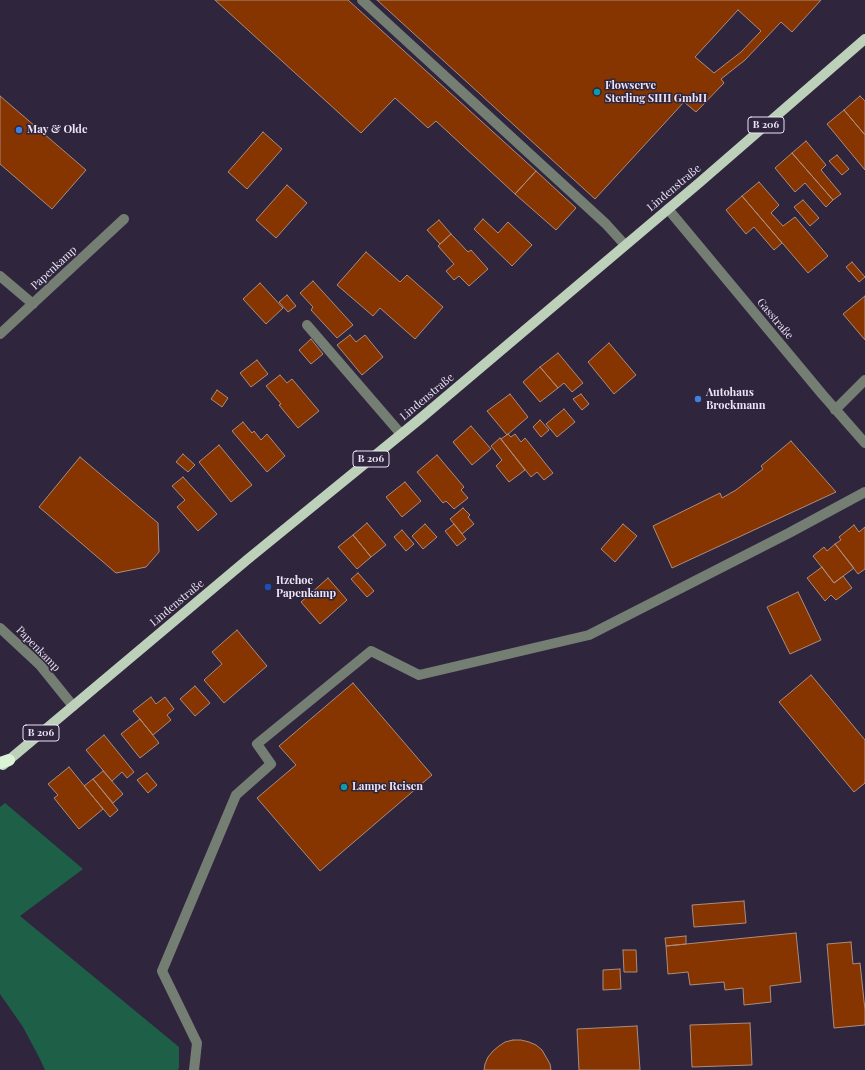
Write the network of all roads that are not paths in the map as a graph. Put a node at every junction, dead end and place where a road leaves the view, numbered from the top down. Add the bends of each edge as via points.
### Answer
1 (362, 0) edge
2 (865, 39) edge
3 (668, 209) junction
4 (124, 219) dead end
5 (625, 245) junction
6 (0, 276) edge
7 (33, 304) junction
8 (307, 325) dead end
9 (0, 334) edge
10 (865, 380) edge
11 (835, 410) junction
12 (402, 434) junction
13 (865, 443) edge
14 (865, 492) edge
15 (0, 628) edge
16 (72, 706) junction
17 (3, 764) edge
18 (194, 1070) edge

1 - 5 street via 606,224
2 - 3 main road, Lindenstraße / B 206
3 - 5 main road, Lindenstraße / B 206
3 - 11 street, Gasstraße
4 - 7 street, Papenkamp
5 - 12 main road, Lindenstraße / B 206
6 - 7 street
7 - 9 street, Papenkamp
8 - 12 street
10 - 11 street
11 - 13 street, Gasstraße
12 - 16 main road, Lindenstraße / B 206
14 - 18 street via 589,635 419,675 371,651 257,744 271,764 236,795 162,971 197,1043
15 - 16 street, Papenkamp via 40,664
16 - 17 main road, Lindenstraße / B 206

